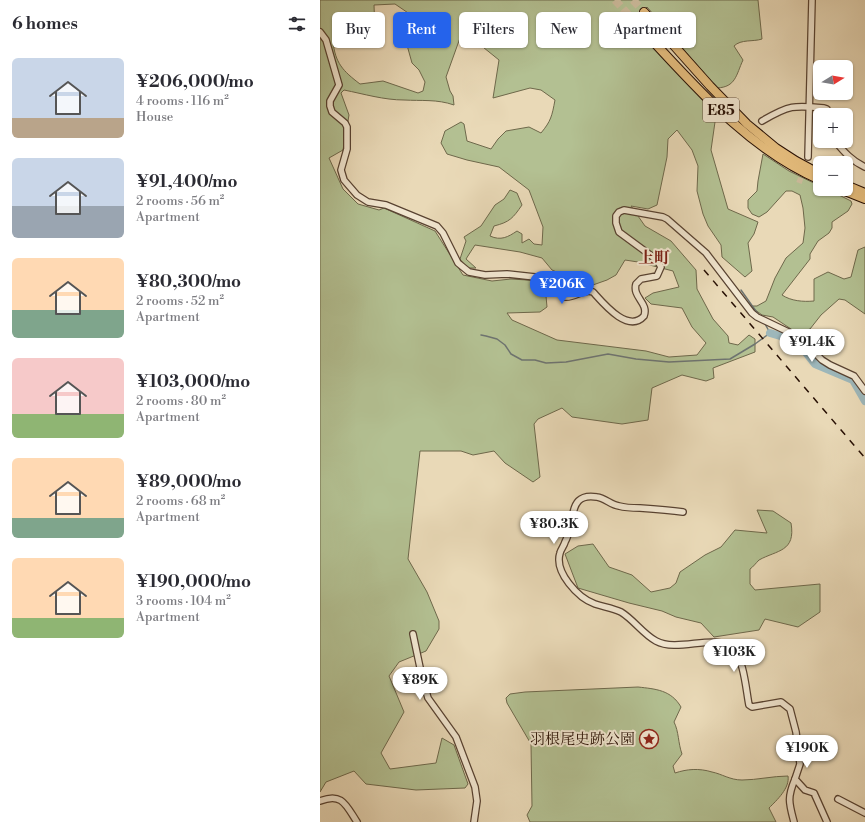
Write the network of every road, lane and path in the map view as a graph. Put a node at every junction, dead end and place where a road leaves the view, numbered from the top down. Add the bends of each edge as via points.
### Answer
1 (812, 0) edge
2 (320, 32) edge
3 (660, 48) edge
4 (676, 48) edge
5 (810, 106) junction
6 (824, 108) edge
7 (762, 121) dead end
8 (840, 148) edge
9 (808, 157) tunnel mouth
10 (865, 167) edge
11 (813, 170) edge
12 (813, 176) edge
13 (853, 188) edge
14 (865, 192) edge
15 (853, 194) edge
16 (865, 199) edge
17 (865, 391) edge
18 (683, 512) dead end
19 (413, 634) dead end
20 (795, 779) junction
21 (838, 799) dead end
22 (320, 801) edge
23 (865, 813) edge
24 (357, 822) edge
25 (474, 822) edge
26 (794, 822) edge
27 (827, 822) edge

1 - 5 street
2 - 17 street via 326,40 339,87 330,101 330,109 347,127 347,149 341,170 344,180 357,195 368,202 386,205 437,226 458,263 466,270 485,275 507,274 544,278 566,297 590,291 615,315 628,321 638,321 644,316 645,309 636,294 636,284 641,279 657,276 661,267 657,260 620,233 616,216 624,210 665,218 706,253 752,313 799,337 826,363 854,376
3 - 12 highway, E85 via 742,130 773,154
4 - 11 highway, E85 via 747,124 776,148
5 - 6 street
5 - 7 street via 786,108
5 - 9 street
8 - 10 street via 846,155
13 - 14 highway
15 - 16 highway
18 - 20 street via 619,506 596,496 579,500 574,507 570,530 560,552 563,576 579,594 595,604 622,613 661,644 692,645 716,642 731,647 740,659 752,708 781,702 790,709 800,764
19 - 25 street via 425,690 430,702 456,737 475,787 477,801
20 - 26 street via 789,801
20 - 27 street via 805,790 814,793
21 - 23 street
22 - 24 street via 338,797

